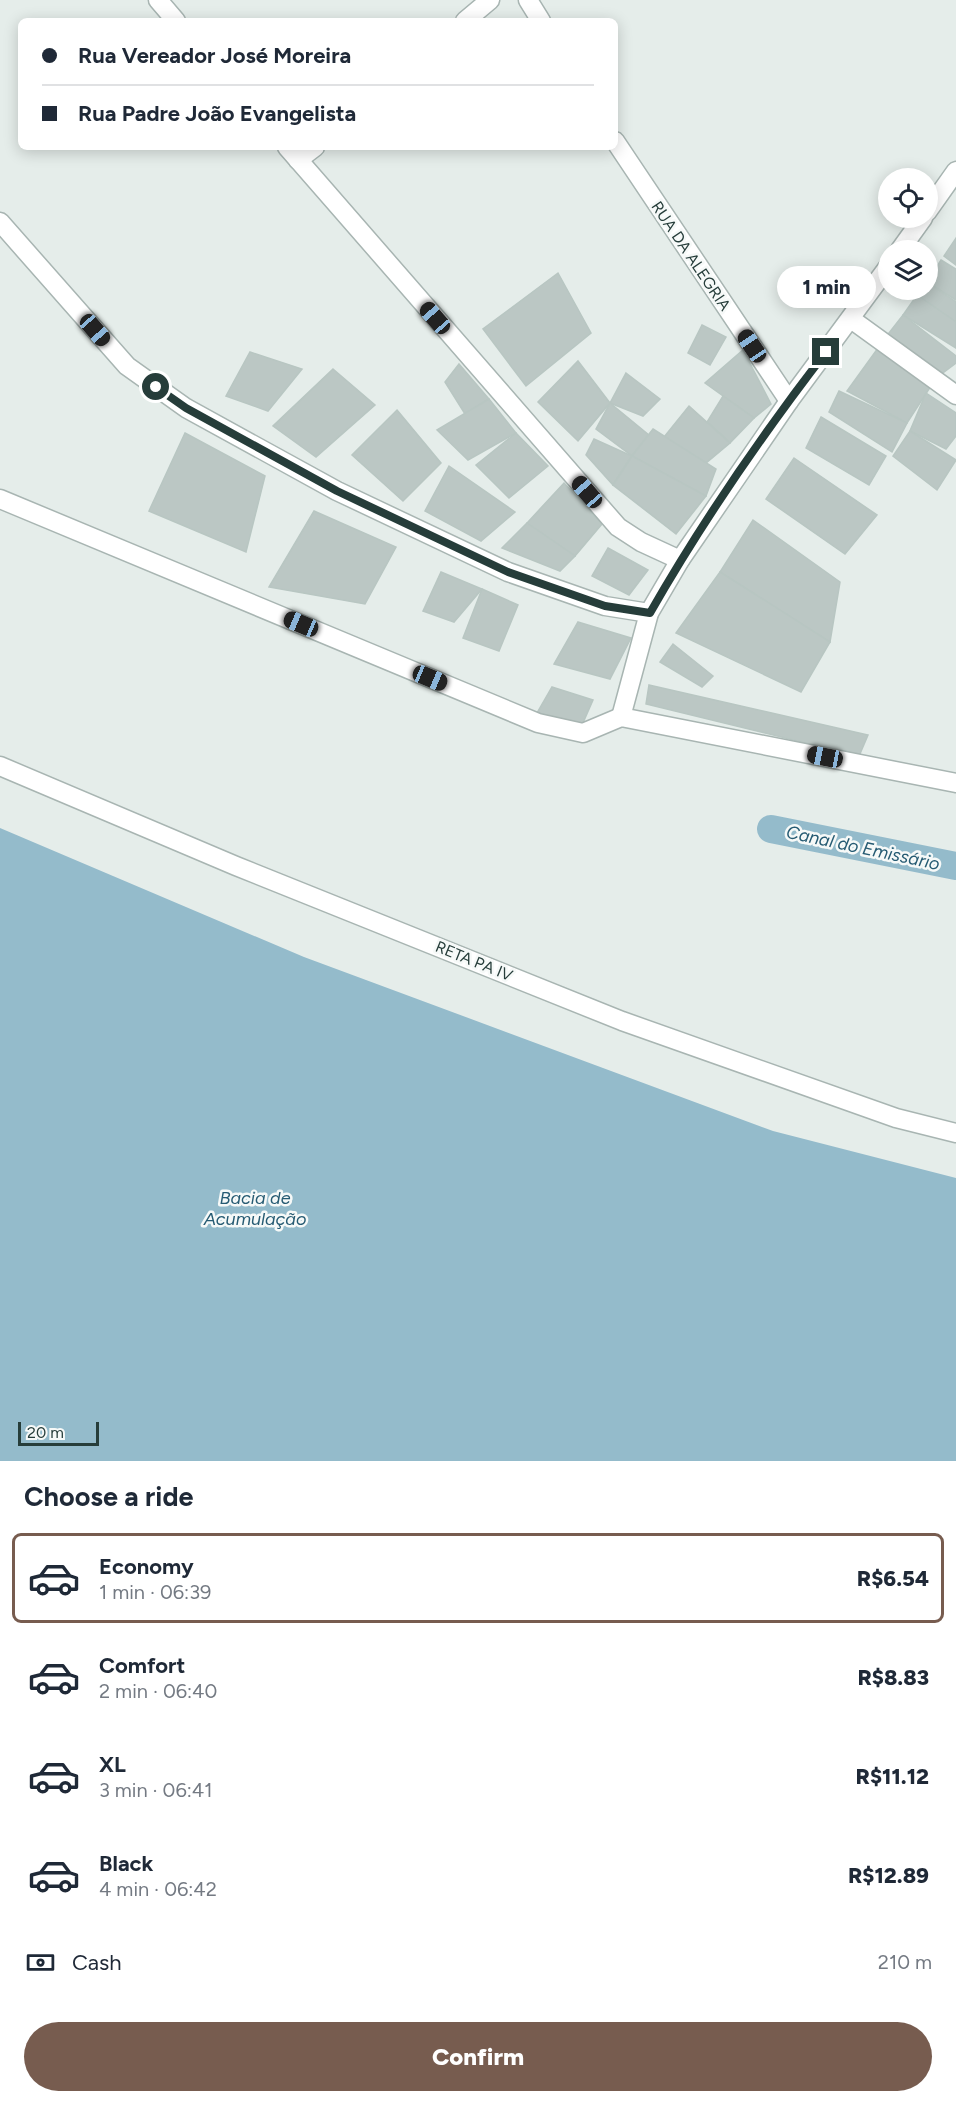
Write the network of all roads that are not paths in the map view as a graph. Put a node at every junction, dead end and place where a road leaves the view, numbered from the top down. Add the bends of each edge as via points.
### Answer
1 (158, 0) edge
2 (490, 0) edge
3 (528, 0) edge
4 (173, 18) edge
5 (469, 18) edge
6 (539, 18) edge
7 (618, 145) edge
8 (293, 154) edge
9 (956, 171) edge
10 (938, 196) edge
11 (0, 222) edge
12 (878, 281) edge
13 (850, 319) junction
14 (956, 394) edge
15 (789, 401) junction
16 (0, 499) edge
17 (680, 560) junction
18 (650, 613) junction
19 (621, 717) junction
20 (0, 766) edge
21 (956, 783) edge
22 (956, 1134) edge

1 - 4 street
2 - 5 street
3 - 6 street
7 - 15 street, RUA DA ALEGRIA
8 - 17 street via 618,527
9 - 10 street
11 - 18 street via 127,366 186,408 337,491 508,572 605,606
12 - 13 street
13 - 14 street
13 - 15 street
15 - 17 street
16 - 19 street via 538,723 583,733
17 - 18 street
18 - 19 street
19 - 21 street
20 - 22 street, RETA PA IV via 236,866 622,1021 896,1118

